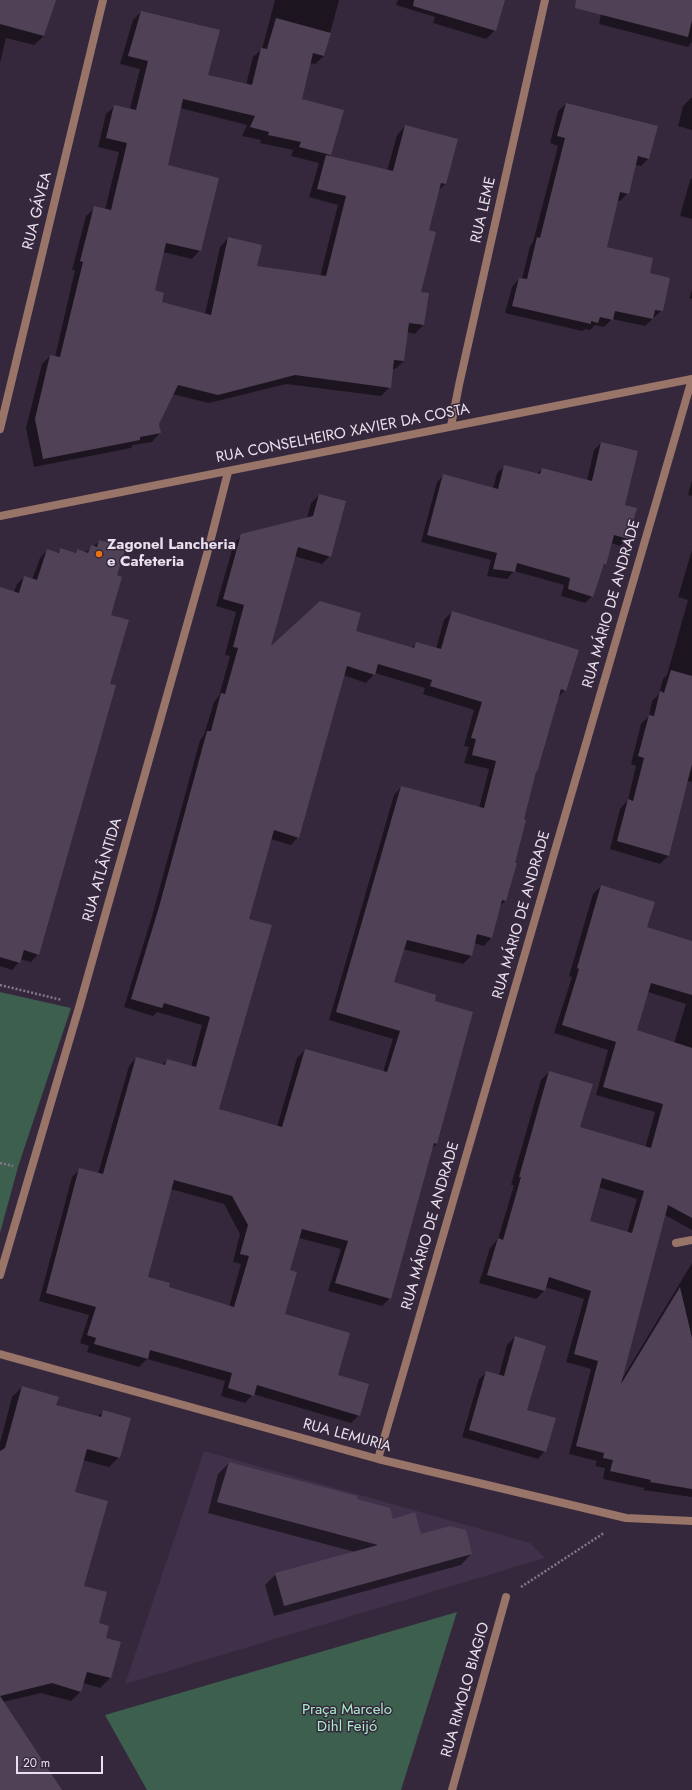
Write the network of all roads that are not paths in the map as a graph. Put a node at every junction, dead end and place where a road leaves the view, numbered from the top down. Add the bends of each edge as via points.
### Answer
1 (103, 0) edge
2 (545, 0) edge
3 (692, 379) edge
4 (451, 426) junction
5 (0, 429) edge
6 (228, 472) junction
7 (0, 516) edge
8 (692, 1240) edge
9 (676, 1243) dead end
10 (0, 1275) edge
11 (0, 1354) edge
12 (378, 1459) junction
13 (692, 1521) edge
14 (506, 1597) road end
15 (452, 1790) edge

1 - 5 street, RUA GÁVEA
2 - 4 street, RUA LEME
3 - 4 street, RUA CONSELHEIRO XAVIER DA COSTA
3 - 12 street, RUA MÁRIO DE ANDRADE
4 - 6 street, RUA CONSELHEIRO XAVIER DA COSTA
6 - 7 street, RUA CONSELHEIRO XAVIER DA COSTA
6 - 10 street, RUA ATLÂNTIDA via 80,1004
8 - 9 street
11 - 12 street, RUA LEMURIA
12 - 13 street, RUA LEMURIA via 626,1518
14 - 15 street, RUA RIMOLO BIAGIO

